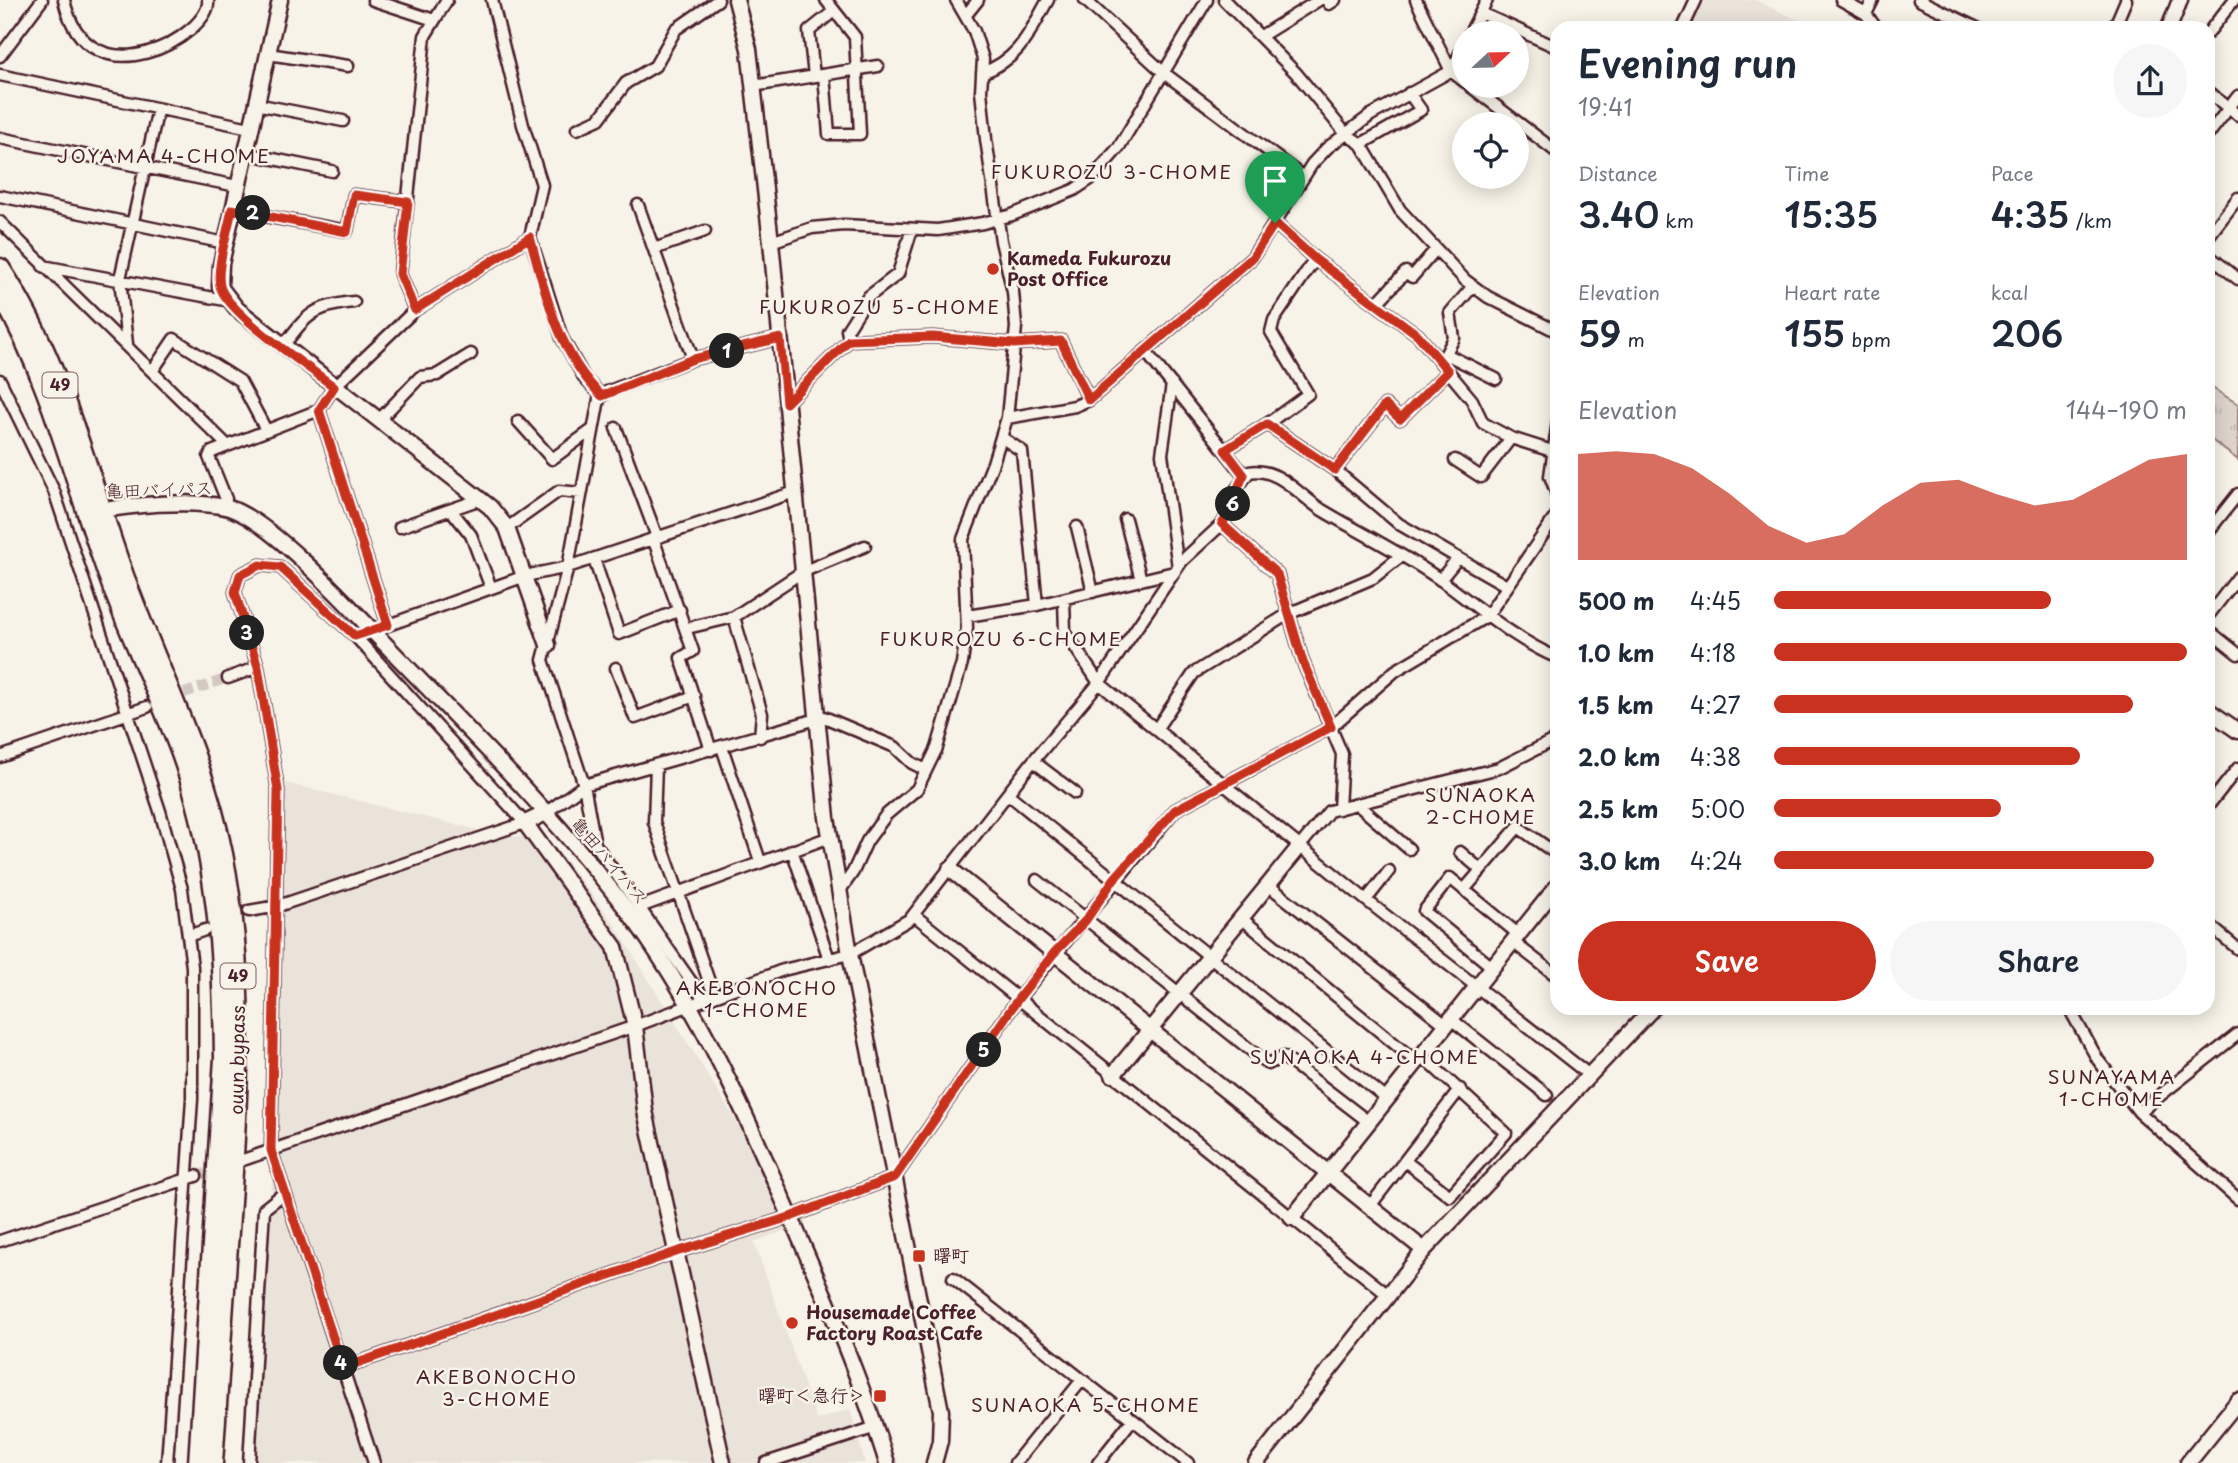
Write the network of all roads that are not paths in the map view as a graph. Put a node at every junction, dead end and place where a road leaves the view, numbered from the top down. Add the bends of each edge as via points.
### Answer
1 (42, 0) edge
2 (64, 0) edge
3 (208, 0) edge
4 (280, 0) edge
5 (373, 0) edge
6 (447, 0) edge
7 (492, 0) edge
8 (718, 0) edge
9 (736, 0) edge
10 (826, 0) edge
11 (956, 0) edge
12 (978, 0) edge
13 (1048, 0) edge
14 (1086, 0) edge
15 (1207, 0) edge
16 (1224, 0) edge
17 (1320, 0) edge
18 (1326, 0) edge
19 (1335, 0) edge
20 (1416, 0) edge
21 (1487, 0) edge
22 (1696, 0) edge
23 (1841, 0) edge
24 (1873, 0) edge
25 (1919, 0) edge
26 (2126, 0) edge
27 (2180, 0) edge
28 (2234, 0) edge
29 (834, 11) junction
30 (1481, 13) junction
31 (1866, 14) junction
32 (965, 15) junction
33 (434, 20) junction
34 (1477, 21) edge
35 (1686, 21) edge
36 (1871, 21) edge
37 (1952, 21) edge
38 (2117, 21) edge
39 (2172, 21) edge
40 (2215, 24) edge
41 (1261, 36) junction
42 (1550, 44) edge
43 (268, 54) junction
44 (0, 56) edge
45 (348, 66) dead end
46 (878, 66) dead end
47 (855, 70) junction
48 (1451, 71) joint
49 (982, 73) junction
50 (1164, 73) junction
51 (0, 75) edge
52 (819, 75) junction
53 (753, 86) junction
54 (1409, 93) junction
55 (2238, 96) edge
56 (1486, 98) edge
57 (2215, 98) edge
58 (256, 104) junction
59 (2229, 108) junction
60 (158, 109) junction
61 (2238, 115) edge
62 (343, 121) dead end
63 (2215, 126) edge
64 (250, 128) junction
65 (576, 129) dead end
66 (1346, 134) junction
67 (0, 138) edge
68 (1361, 144) junction
69 (1550, 147) edge
70 (244, 153) junction
71 (145, 169) junction
72 (332, 171) dead end
73 (1303, 177) junction
74 (237, 186) junction
75 (0, 196) edge
76 (2238, 198) edge
77 (408, 202) junction
78 (638, 205) dead end
79 (232, 209) junction
80 (999, 218) junction
81 (0, 222) edge
82 (1275, 223) junction
83 (132, 224) junction
84 (2215, 228) edge
85 (912, 229) junction
86 (705, 231) dead end
87 (530, 237) junction
88 (771, 242) junction
89 (225, 243) junction
90 (1436, 248) junction
91 (654, 249) junction
92 (1315, 259) junction
93 (2215, 261) edge
94 (42, 266) junction
95 (0, 268) edge
96 (120, 279) junction
97 (2238, 279) edge
98 (1473, 286) junction
99 (0, 293) edge
100 (230, 301) junction
101 (354, 302) dead end
102 (1376, 304) junction
103 (415, 310) junction
104 (1550, 328) edge
105 (780, 338) junction
106 (849, 340) junction
107 (127, 344) junction
108 (1014, 344) junction
109 (283, 346) junction
110 (1146, 352) junction
111 (471, 354) dead end
112 (693, 359) junction
113 (1445, 363) junction
114 (153, 370) junction
115 (1496, 379) dead end
116 (0, 380) edge
117 (1172, 384) junction
118 (334, 387) junction
119 (602, 396) junction
120 (1089, 400) junction
121 (786, 403) junction
122 (319, 410) junction
123 (1007, 418) junction
124 (380, 419) junction
125 (518, 421) dead end
126 (1267, 424) junction
127 (616, 428) dead end
128 (266, 430) junction
129 (592, 430) junction
130 (1001, 437) junction
131 (1511, 438) junction
132 (227, 445) junction
133 (1225, 450) junction
134 (1550, 451) edge
135 (1455, 460) dead end
136 (1335, 470) junction
137 (1244, 475) junction
138 (795, 492) junction
139 (581, 493) junction
140 (2238, 494) edge
141 (481, 499) junction
142 (225, 507) junction
143 (451, 510) junction
144 (94, 512) junction
145 (63, 518) junction
146 (1125, 519) dead end
147 (2215, 523) edge
148 (1222, 524) junction
149 (1550, 524) edge
150 (400, 527) dead end
151 (1077, 527) dead end
152 (507, 528) junction
153 (655, 538) junction
154 (865, 545) dead end
155 (1401, 556) junction
156 (1458, 558) junction
157 (594, 559) junction
158 (568, 567) junction
159 (1176, 570) junction
160 (802, 572) junction
161 (525, 576) junction
162 (2238, 577) edge
163 (1141, 580) junction
164 (1440, 580) junction
165 (1507, 586) junction
166 (491, 588) junction
167 (1093, 592) junction
168 (1064, 599) junction
169 (1037, 605) junction
170 (2215, 607) edge
171 (680, 610) junction
172 (1288, 614) junction
173 (967, 616) junction
174 (1487, 616) junction
175 (734, 617) junction
176 (388, 625) junction
177 (687, 628) junction
178 (373, 631) junction
179 (355, 636) junction
180 (2215, 636) edge
181 (548, 645) junction
182 (1550, 653) edge
183 (2238, 654) edge
184 (258, 667) junction
185 (616, 668) dead end
186 (228, 678) tunnel mouth
187 (1099, 683) junction
188 (694, 696) junction
189 (147, 707) dead end
190 (128, 713) junction
191 (2215, 715) edge
192 (817, 721) junction
193 (1331, 727) junction
194 (1157, 728) junction
195 (2238, 732) edge
196 (760, 737) junction
197 (1550, 742) edge
198 (717, 749) junction
199 (0, 757) edge
200 (1033, 761) junction
201 (656, 765) junction
202 (2238, 768) edge
203 (926, 770) junction
204 (584, 785) junction
205 (1225, 786) junction
206 (1075, 793) dead end
207 (1008, 794) junction
208 (2215, 794) edge
209 (1358, 805) junction
210 (1339, 809) junction
211 (544, 814) junction
212 (525, 823) junction
213 (830, 837) junction
214 (1300, 846) junction
215 (1409, 849) dead end
216 (1550, 849) edge
217 (792, 850) junction
218 (1460, 852) dead end
219 (760, 861) junction
220 (950, 869) junction
221 (1481, 870) junction
222 (1389, 871) dead end
223 (1114, 879) junction
224 (1037, 880) dead end
225 (1268, 885) junction
226 (1464, 890) junction
227 (679, 892) junction
228 (839, 892) junction
229 (1550, 895) edge
230 (1366, 900) junction
231 (278, 906) junction
232 (640, 907) junction
233 (249, 911) dead end
234 (914, 915) junction
235 (1241, 918) junction
236 (1086, 920) junction
237 (2215, 929) edge
238 (205, 930) dead end
239 (188, 936) junction
240 (1516, 938) junction
241 (2238, 949) edge
242 (1054, 953) junction
243 (850, 954) junction
244 (1210, 956) junction
245 (829, 959) junction
246 (1492, 967) junction
247 (1550, 970) edge
248 (1476, 986) junction
249 (1178, 995) junction
250 (709, 998) junction
251 (1018, 999) junction
252 (689, 1006) junction
253 (1646, 1015) edge
254 (2073, 1015) edge
255 (1449, 1022) junction
256 (635, 1026) junction
257 (1150, 1030) junction
258 (2238, 1034) edge
259 (1421, 1060) junction
260 (1113, 1074) junction
261 (1588, 1074) junction
262 (1460, 1089) junction
263 (1547, 1095) dead end
264 (1388, 1100) junction
265 (2139, 1112) junction
266 (1370, 1123) junction
267 (271, 1150) junction
268 (1405, 1161) junction
269 (237, 1162) dead end
270 (1329, 1173) junction
271 (895, 1177) junction
272 (191, 1178) junction
273 (283, 1194) junction
274 (2238, 1199) edge
275 (1370, 1206) junction
276 (790, 1217) junction
277 (1292, 1218) junction
278 (0, 1241) edge
279 (1424, 1250) junction
280 (676, 1252) junction
281 (953, 1278) dead end
282 (1388, 1295) junction
283 (343, 1368) junction
284 (1082, 1380) junction
285 (2238, 1401) edge
286 (1132, 1420) junction
287 (876, 1427) junction
288 (167, 1463) edge
289 (198, 1463) edge
290 (213, 1463) edge
291 (250, 1463) edge
292 (374, 1463) edge
293 (723, 1463) edge
294 (766, 1463) edge
295 (887, 1463) edge
296 (934, 1463) edge
297 (1015, 1463) edge
298 (1098, 1463) edge
299 (1188, 1463) edge
300 (1256, 1463) edge
301 (2188, 1463) edge

1 - 44 street
2 - 3 street via 84,43 97,52 130,57 176,39 206,12
4 - 43 street
5 - 33 street
6 - 33 street
7 - 87 street via 542,185
8 - 65 street via 677,29 655,66 626,83 599,119
9 - 53 street
10 - 29 street
11 - 32 street
12 - 32 street
13 - 49 street via 1023,43 1003,65
14 - 50 street
15 - 50 street
16 - 41 street
17 - 41 street
18 - 19 street via 1329,4
20 - 48 street
21 - 30 street
22 - 35 street
23 - 31 street
24 - 31 street
25 - 37 street
26 - 38 street
27 - 39 street
28 - 40 street
29 - 47 street via 855,37
29 - 52 street via 809,31
30 - 34 street
30 - 42 street
31 - 36 street
32 - 49 street via 983,59
33 - 77 street via 425,36
41 - 66 street
43 - 45 street
43 - 58 street
46 - 47 street
47 - 52 street
47 - 52 street via 860,134 829,134
48 - 54 street
49 - 80 street via 986,139
50 - 73 street
50 - 80 street via 1119,147 1092,178 1074,190
51 - 60 street
52 - 53 street
53 - 88 street
54 - 66 street
54 - 68 street via 1421,110
55 - 59 street
56 - 69 street
57 - 59 street
58 - 62 street
58 - 64 street
59 - 61 street
59 - 63 street
60 - 64 street
60 - 71 street
64 - 70 street
66 - 68 street
66 - 73 street via 1326,148
67 - 71 street
68 - 90 street via 1400,210
70 - 72 street
70 - 74 street
71 - 74 street
71 - 83 street
73 - 82 street
74 - 79 street
75 - 83 street
76 - 84 street
77 - 79 street via 354,195 347,232
77 - 103 street via 400,274
78 - 91 street
79 - 89 street
80 - 85 street via 938,230
80 - 108 street via 1013,292
81 - 94 street
82 - 92 street
82 - 110 street via 1252,258
83 - 89 street
83 - 96 street
85 - 88 street via 844,225 812,228
85 - 106 street via 898,274 868,297 847,330
86 - 91 street
87 - 103 street
87 - 119 street via 562,338 585,379
88 - 105 street
89 - 100 street via 220,287
90 - 98 street
90 - 102 street via 1412,277 1406,272
91 - 112 street
92 - 102 street
92 - 126 street via 1274,320 1271,332 1308,394
93 - 97 street
94 - 96 street
94 - 107 street
95 - 144 highway, 49 via 48,354
96 - 100 street
96 - 107 street
98 - 104 street
98 - 113 street via 1450,313 1454,338
99 - 144 highway, 49 via 36,362
100 - 109 street
101 - 109 street via 307,314
102 - 113 street via 1418,335
103 - 118 street
105 - 112 street
105 - 121 street
106 - 108 street via 933,337
106 - 121 street
107 - 114 street
108 - 120 street via 1061,341
108 - 123 street
109 - 118 street
110 - 117 street
110 - 120 street
111 - 124 street via 437,375 420,377
112 - 119 street
113 - 115 street
113 - 131 street via 1483,424
113 - 136 street via 1400,419 1385,405
114 - 128 street via 174,339 240,381
114 - 132 street
116 - 145 street
117 - 133 street
117 - 159 street via 1162,454
118 - 122 street
118 - 124 street
119 - 129 street
120 - 123 street
121 - 138 street
122 - 128 street
122 - 176 street
123 - 130 street
124 - 141 street
125 - 129 street via 552,459
126 - 133 street
126 - 136 street
127 - 153 street
128 - 132 street
129 - 139 street
130 - 169 street via 1022,450
130 - 173 street via 963,539
131 - 134 street
131 - 135 street via 1481,477
132 - 142 street via 209,457
133 - 137 street
136 - 156 street via 1399,524
137 - 148 street
137 - 155 street via 1260,470 1273,474
138 - 153 street
138 - 160 street
139 - 152 street via 559,491
139 - 158 street
140 - 147 street
141 - 143 street
141 - 152 street
142 - 144 street, 亀田バイパス via 188,504
142 - 178 street, 亀田バイパス via 278,540
143 - 150 street
143 - 166 street via 471,535
144 - 145 street
144 - 289 highway, ouun bypass / 49 via 123,618 185,767 202,825 219,925 224,1058
144 - 290 highway, ouun bypass / 49 via 199,761 223,852 235,932 238,1097
145 - 190 street
146 - 163 street
148 - 159 street
148 - 172 street via 1277,574
149 - 165 street
151 - 167 street
152 - 161 street
153 - 157 street
153 - 171 street
154 - 160 street
155 - 164 street
155 - 172 street via 1373,578
156 - 164 street
156 - 165 street
157 - 158 street
157 - 171 street via 619,634
158 - 161 street
158 - 181 street
159 - 163 street
159 - 187 street
160 - 175 street
160 - 192 street
161 - 166 street
161 - 181 street
162 - 170 street
163 - 167 street
164 - 174 street
165 - 174 street
166 - 176 street
167 - 168 street
168 - 169 street
168 - 187 street via 1065,632
169 - 173 street
171 - 177 street
172 - 193 street
172 - 194 street via 1194,673
173 - 203 street via 962,663
174 - 182 street
174 - 193 street via 1395,671
175 - 177 street
175 - 196 street via 762,714
176 - 178 street
177 - 188 street via 693,651 681,658
178 - 179 street
178 - 211 street, 亀田バイパス
179 - 184 street via 280,567 260,565 240,575 235,592
179 - 212 street
180 - 183 street
181 - 204 street via 543,660
184 - 186 street
184 - 231 street via 278,790
185 - 188 street via 635,718
187 - 194 street
187 - 200 street
188 - 198 street
189 - 190 street
190 - 199 street
190 - 239 street via 177,863
191 - 195 street
192 - 196 street
192 - 203 street via 824,717 895,747
192 - 213 street
193 - 205 street
193 - 210 street via 1342,754
194 - 205 street
196 - 198 street
197 - 209 street via 1499,768
198 - 201 street
198 - 219 street
200 - 206 street
200 - 207 street
201 - 204 street
201 - 227 street via 654,821
202 - 208 street
203 - 228 street via 917,789 873,832
204 - 211 street
204 - 232 street via 595,844
205 - 214 street
205 - 223 street via 1175,810
207 - 220 street
207 - 223 street
209 - 210 street
209 - 215 street
210 - 214 street via 1329,811
211 - 212 street
211 - 252 street, 亀田バイパス via 617,897
212 - 231 street
212 - 256 street via 608,934
213 - 217 street
213 - 228 street
214 - 225 street
214 - 230 street
216 - 221 street via 1518,827
217 - 219 street
217 - 245 street
218 - 221 street
219 - 227 street
220 - 234 street
220 - 242 street
221 - 226 street
222 - 230 street
223 - 236 street
223 - 244 street
224 - 236 street
225 - 235 street
225 - 255 street
226 - 240 street
226 - 246 street via 1450,878 1424,912
227 - 232 street
227 - 250 street
228 - 243 street
229 - 240 street
230 - 248 street
231 - 233 street
231 - 267 street
232 - 250 street
234 - 243 street
234 - 251 street
235 - 244 street
235 - 259 street
236 - 242 street
236 - 249 street
237 - 241 street
238 - 239 street
239 - 272 street
240 - 246 street
240 - 247 street
242 - 251 street
242 - 257 street
243 - 245 street
243 - 271 street
244 - 249 street
244 - 264 street
245 - 250 street via 783,970
246 - 248 street
248 - 255 street
248 - 261 street
249 - 257 street
249 - 266 street via 1268,1064 1284,1057
250 - 252 street
251 - 260 street
251 - 271 street
252 - 256 street
252 - 276 street, 亀田バイパス via 732,1081
253 - 261 street
254 - 265 street via 2098,1060
255 - 259 street
255 - 263 street
256 - 267 street
256 - 280 street via 645,1111
257 - 260 street
257 - 270 street
258 - 265 street
259 - 262 street
259 - 264 street
260 - 277 street
261 - 279 street
262 - 268 street
262 - 268 street via 1506,1133 1450,1196
264 - 266 street
265 - 274 street
266 - 270 street
267 - 269 street
267 - 273 street
268 - 275 street
270 - 275 street
270 - 277 street
271 - 276 street
271 - 296 street via 941,1411
272 - 278 street
272 - 288 street
273 - 283 street
273 - 291 street via 264,1209
275 - 279 street
276 - 280 street
276 - 287 street, 亀田バイパス via 818,1276
277 - 282 street
279 - 282 street
280 - 283 street
280 - 293 street
281 - 284 street
282 - 300 street
283 - 292 street
284 - 286 street
284 - 297 street
285 - 301 street
286 - 298 street
286 - 299 street
287 - 294 street
287 - 295 street, 亀田バイパス

